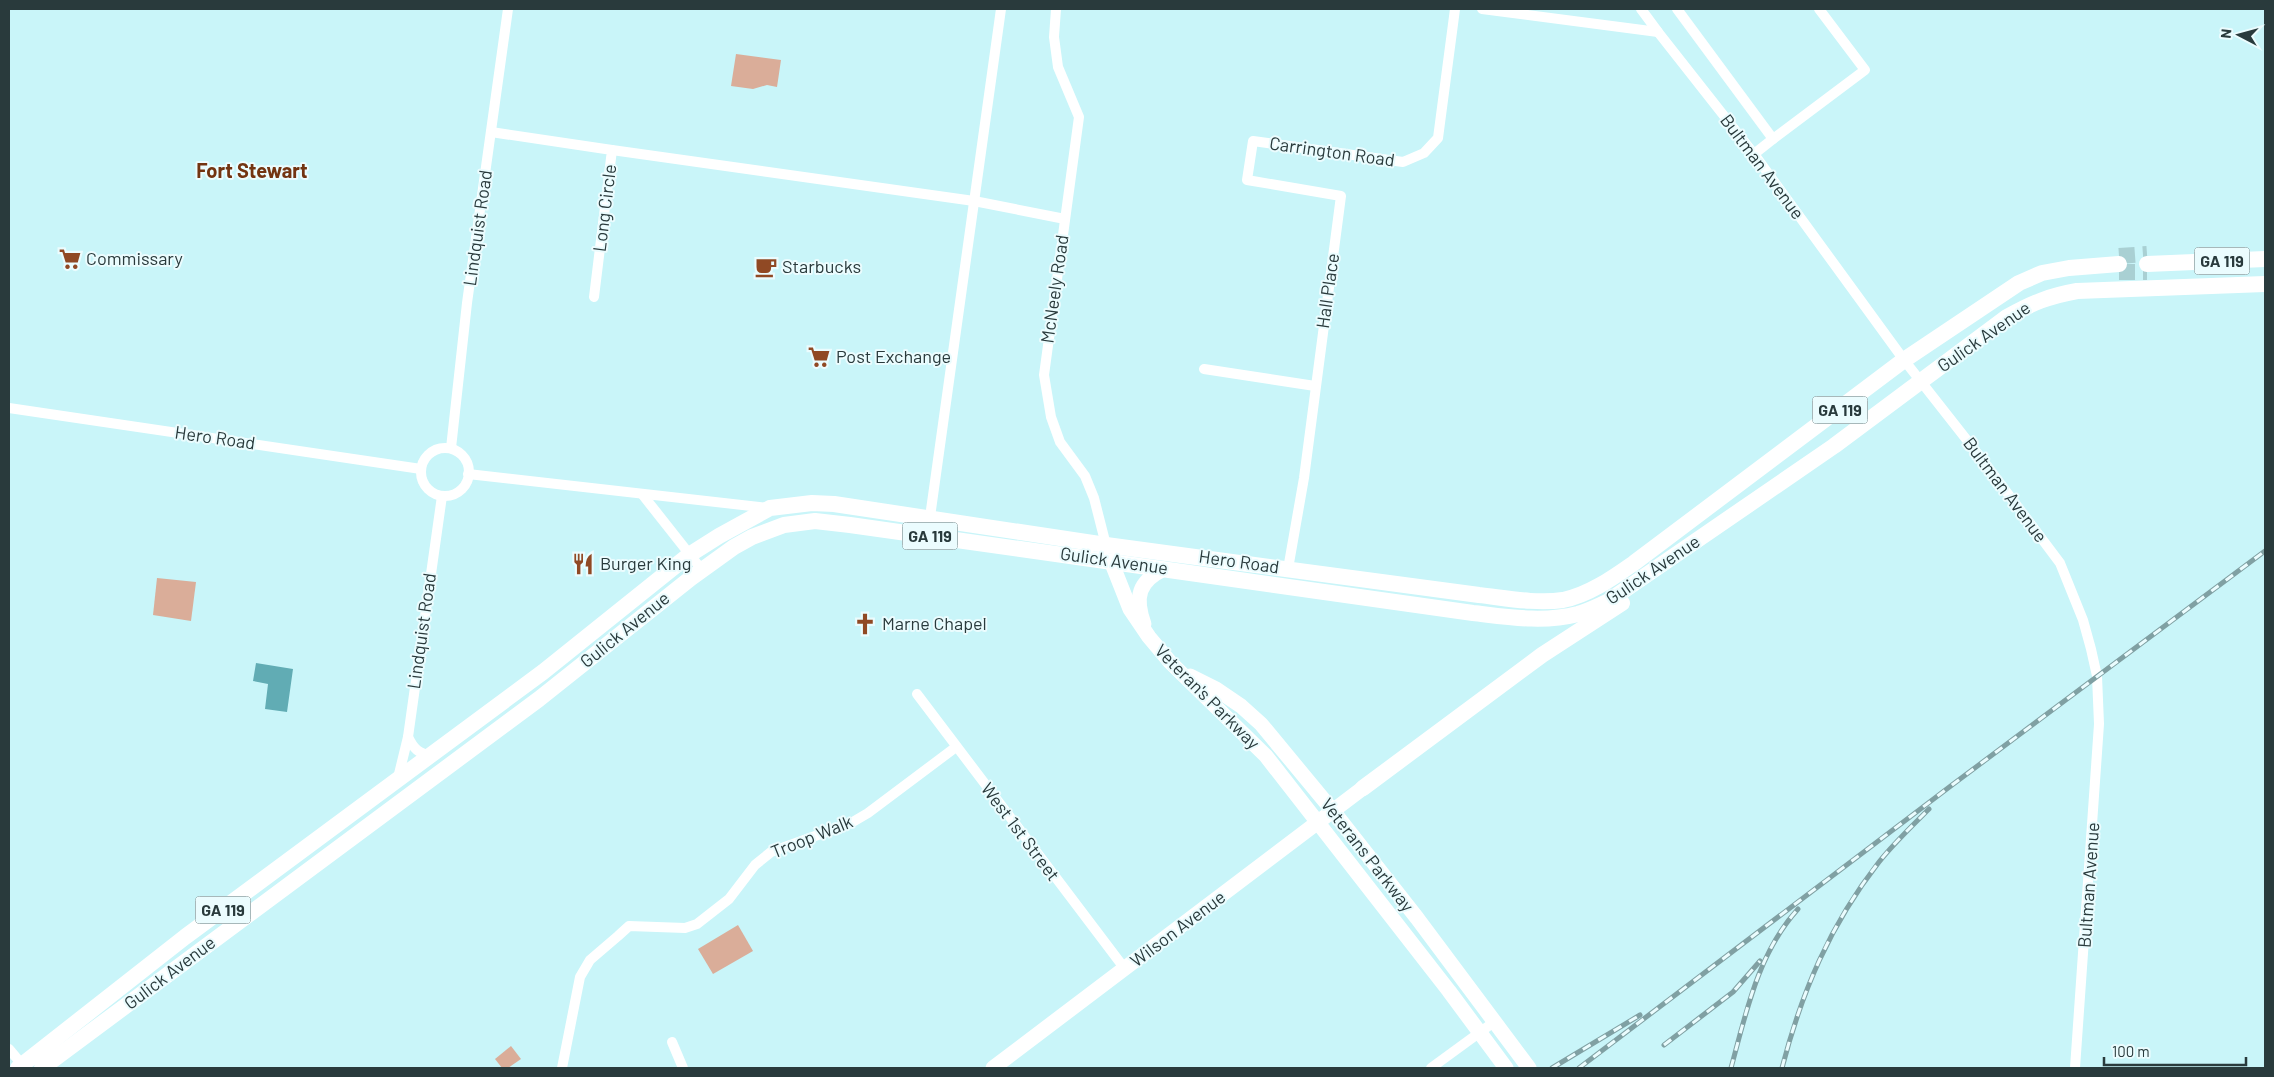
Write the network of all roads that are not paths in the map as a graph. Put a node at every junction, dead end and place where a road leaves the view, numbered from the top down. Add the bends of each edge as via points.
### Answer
1 (508, 9) edge
2 (1001, 9) edge
3 (1056, 9) edge
4 (1456, 9) edge
5 (1482, 9) edge
6 (1488, 9) edge
7 (1642, 9) edge
8 (1676, 9) edge
9 (1819, 9) edge
10 (1658, 32) junction
11 (491, 132) junction
12 (1773, 140) junction
13 (612, 150) junction
14 (1754, 154) junction
15 (1341, 196) joint
16 (974, 201) junction
17 (1065, 219) junction
18 (2265, 259) edge
19 (2147, 263) tunnel mouth
20 (2116, 264) tunnel mouth
21 (2265, 284) edge
22 (594, 297) dead end
23 (1904, 360) junction
24 (1204, 368) dead end
25 (1920, 381) junction
26 (1315, 386) junction
27 (9, 408) edge
28 (452, 448) junction
29 (421, 469) junction
30 (468, 474) junction
31 (642, 494) junction
32 (442, 496) junction
33 (770, 508) junction
34 (930, 517) junction
35 (1699, 540) junction
36 (1106, 545) junction
37 (689, 555) junction
38 (1110, 561) junction
39 (1164, 569) junction
40 (1288, 569) junction
41 (702, 570) junction
42 (1148, 637) junction
43 (1180, 671) junction
44 (917, 694) dead end
45 (408, 737) junction
46 (956, 747) junction
47 (431, 756) junction
48 (398, 780) junction
49 (1363, 788) joint
50 (1334, 811) junction
51 (1319, 823) junction
52 (1125, 969) junction
53 (1494, 1022) junction
54 (1479, 1032) junction
55 (672, 1042) dead end
56 (9, 1049) edge
57 (22, 1067) edge
58 (42, 1068) edge
59 (562, 1068) edge
60 (683, 1068) edge
61 (993, 1068) edge
62 (1431, 1068) edge
63 (1506, 1068) edge
64 (1528, 1068) edge
65 (2075, 1068) edge

1 - 11 street, Lindquist Road
2 - 16 street
3 - 17 street, McNeely Road via 1054,38 1058,67 1079,117
4 - 15 street, Carrington Road via 1438,138 1424,153 1403,162 1252,141 1247,180
5 - 6 street
6 - 10 street
7 - 10 street, Bultman Avenue
8 - 12 street
9 - 12 street via 1865,70
10 - 14 street, Bultman Avenue
11 - 13 street, Long Circle
11 - 28 street, Lindquist Road via 467,303
12 - 14 street
13 - 16 street
13 - 22 street, Long Circle
14 - 23 street, Bultman Avenue
15 - 26 street, Hall Place
16 - 17 street
16 - 34 street
17 - 36 street, McNeely Road via 1045,360 1046,398 1060,442 1085,476 1094,498
18 - 19 main road, GA 119
20 - 23 main road, GA 119 via 2042,273 2019,283
21 - 25 main road, Gulick Avenue / GA 119 via 2077,291 2052,295 2007,317
23 - 25 street, Bultman Avenue
23 - 40 main road, Hero Road / GA 119 via 1634,563 1612,578 1563,600 1528,601
24 - 26 street
25 - 35 main road, Gulick Avenue / GA 119 via 1834,446
25 - 65 street, Bultman Avenue via 2060,563 2091,649 2097,676 2099,724
26 - 40 street, Hall Place via 1304,478
27 - 29 street, Hero Road
28 - 29 street via 432,452 424,459
28 - 30 street via 465,459
29 - 32 street via 426,486
30 - 31 street
30 - 32 street via 464,487 454,494
31 - 33 street
31 - 37 street
32 - 45 street, Lindquist Road
33 - 34 main road, Hero Road / GA 119 via 834,504
33 - 37 main road, Gulick Avenue / GA 119
34 - 36 main road, Hero Road / GA 119
35 - 39 main road, Gulick Avenue / GA 119 via 1607,602 1579,614 1547,619 1517,618
35 - 49 main road via 1678,561 1616,607 1542,655
36 - 38 street, McNeely Road
36 - 40 main road, Hero Road / GA 119
37 - 41 street
37 - 47 main road, Gulick Avenue / GA 119 via 611,620
38 - 39 main road, Gulick Avenue / GA 119
38 - 41 main road, Gulick Avenue / GA 119 via 815,521 784,525 752,537
38 - 42 main road, Veteran's Parkway via 1130,609
39 - 42 main road via 1146,580 1140,593 1140,614
41 - 58 main road, Gulick Avenue / GA 119 via 539,699
42 - 43 main road, Veteran's Parkway
43 - 50 main road, Veterans Parkway via 1216,689 1261,724
43 - 51 main road, Veteran's Parkway via 1266,756
44 - 46 street, West 1st Street
45 - 47 street via 420,753
45 - 48 street, Lindquist Road
46 - 52 street, West 1st Street
46 - 59 street, Troop Walk via 868,814 771,852 755,864 729,899 697,924 685,928 629,926 590,960 580,977
47 - 48 main road, Gulick Avenue / GA 119
48 - 57 main road, Gulick Avenue / GA 119 via 185,937
49 - 50 main road, Wilson Avenue
50 - 51 main road, Wilson Avenue
50 - 53 main road, Veterans Parkway
51 - 52 main road, Wilson Avenue
51 - 54 main road, Veterans Parkway
52 - 61 main road, Wilson Avenue
53 - 54 street
53 - 64 main road, Veterans Parkway
54 - 62 street
54 - 63 main road, Veterans Parkway
55 - 60 street
56 - 57 street

